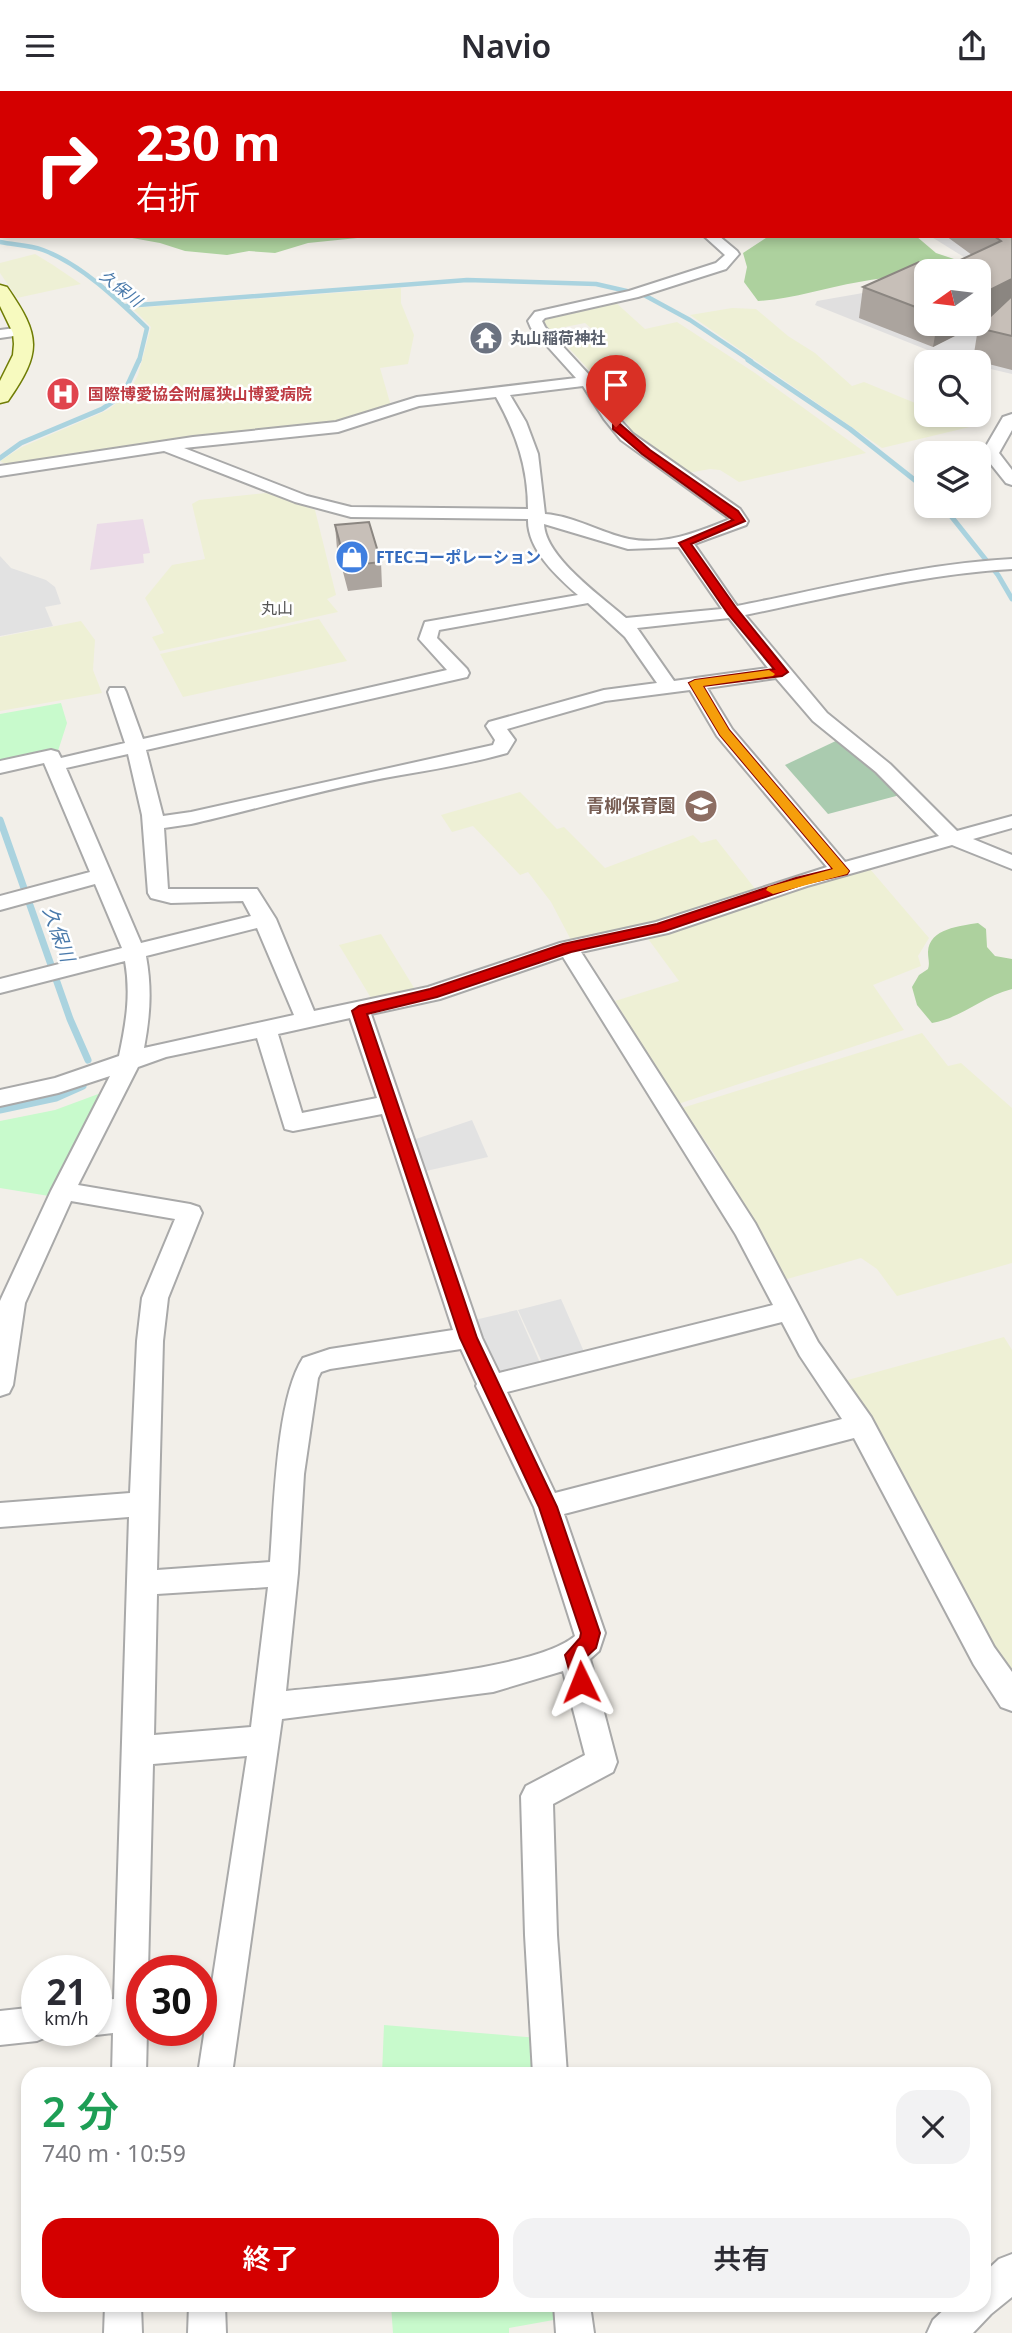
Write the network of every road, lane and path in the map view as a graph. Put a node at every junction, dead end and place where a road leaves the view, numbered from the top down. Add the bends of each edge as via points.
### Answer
1 (713, 238) edge
2 (0, 291) edge
3 (23, 331) junction
4 (0, 334) edge
5 (587, 380) junction
6 (500, 393) junction
7 (0, 396) edge
8 (1012, 419) edge
9 (170, 448) junction
10 (0, 471) edge
11 (1012, 480) edge
12 (536, 516) junction
13 (685, 543) junction
14 (1005, 564) edge
15 (589, 598) junction
16 (733, 611) junction
17 (623, 624) junction
18 (782, 672) junction
19 (695, 683) junction
20 (668, 686) junction
21 (117, 692) dead end
22 (136, 746) junction
23 (55, 765) junction
24 (0, 768) edge
25 (1012, 822) edge
26 (155, 823) junction
27 (952, 838) junction
28 (1012, 863) edge
29 (842, 871) junction
30 (100, 876) junction
31 (9, 901) edge
32 (265, 919) junction
33 (568, 948) junction
34 (134, 951) junction
35 (0, 986) edge
36 (359, 1011) junction
37 (307, 1020) junction
38 (265, 1028) junction
39 (130, 1060) junction
40 (0, 1098) edge
41 (390, 1104) junction
42 (63, 1191) junction
43 (788, 1311) junction
44 (468, 1338) junction
45 (0, 1385) edge
46 (489, 1386) junction
47 (861, 1425) junction
48 (143, 1504) junction
49 (548, 1507) junction
50 (0, 1515) edge
51 (284, 1573) junction
52 (143, 1583) junction
53 (574, 1655) junction
54 (1012, 1697) edge
55 (269, 1707) junction
56 (265, 1740) junction
57 (136, 1751) junction
58 (132, 1955) edge
59 (21, 2026) edge
60 (0, 2028) edge
61 (130, 2046) edge
62 (129, 2067) edge
63 (216, 2067) edge
64 (550, 2067) edge
65 (1012, 2271) edge
66 (991, 2291) edge
67 (123, 2312) edge
68 (207, 2312) edge
69 (573, 2312) edge
70 (968, 2312) edge
71 (122, 2333) edge
72 (207, 2333) edge
73 (575, 2333) edge
74 (946, 2333) edge

1 - 5 street via 732,254 701,274 550,313 535,321
2 - 3 main road
3 - 4 street
3 - 7 main road via 24,360
5 - 6 street
5 - 13 street via 627,437 740,521
6 - 9 street via 417,402 338,427
6 - 12 street via 530,454
8 - 11 street via 990,453
9 - 10 street
9 - 12 street via 302,499 351,512
12 - 13 street via 628,544
12 - 15 street via 536,531 560,570
13 - 16 street
14 - 16 street
15 - 17 street
15 - 22 street via 431,626 428,639 460,673
16 - 17 street
16 - 18 street
17 - 20 street
18 - 19 street
18 - 27 street via 820,717 883,768
19 - 20 street
19 - 29 street via 724,732
20 - 26 street via 604,696 496,726 505,740 500,749 470,758
21 - 22 street
22 - 23 street
22 - 26 street
23 - 24 street via 51,756
23 - 30 street
25 - 27 street
26 - 32 street via 158,893 250,894
27 - 28 street
27 - 29 street
29 - 33 street via 660,928
30 - 31 street
30 - 34 street
32 - 34 street
32 - 37 street via 284,974
33 - 36 street via 432,993
33 - 43 street via 746,1230
34 - 35 street
34 - 39 street via 139,1015
36 - 37 street
36 - 41 street
37 - 38 street
38 - 39 street
38 - 41 street via 293,1123
39 - 40 street via 58,1085
39 - 42 street
41 - 44 street
42 - 45 street via 12,1303
42 - 48 street via 190,1213 155,1299 149,1341
43 - 46 street
43 - 47 street
44 - 46 street
44 - 51 street via 312,1365 305,1376 290,1474
46 - 49 street
47 - 49 street
47 - 54 street via 984,1656
48 - 50 street
48 - 52 street
49 - 53 street via 590,1633 589,1642
51 - 52 street
51 - 55 street
52 - 57 street
53 - 55 street via 493,1679
53 - 64 street via 602,1762 537,1796
55 - 56 street
56 - 57 street
56 - 63 street
57 - 58 street
59 - 60 street
61 - 62 street
65 - 66 street
67 - 71 street
68 - 72 street
69 - 73 street
70 - 74 street

